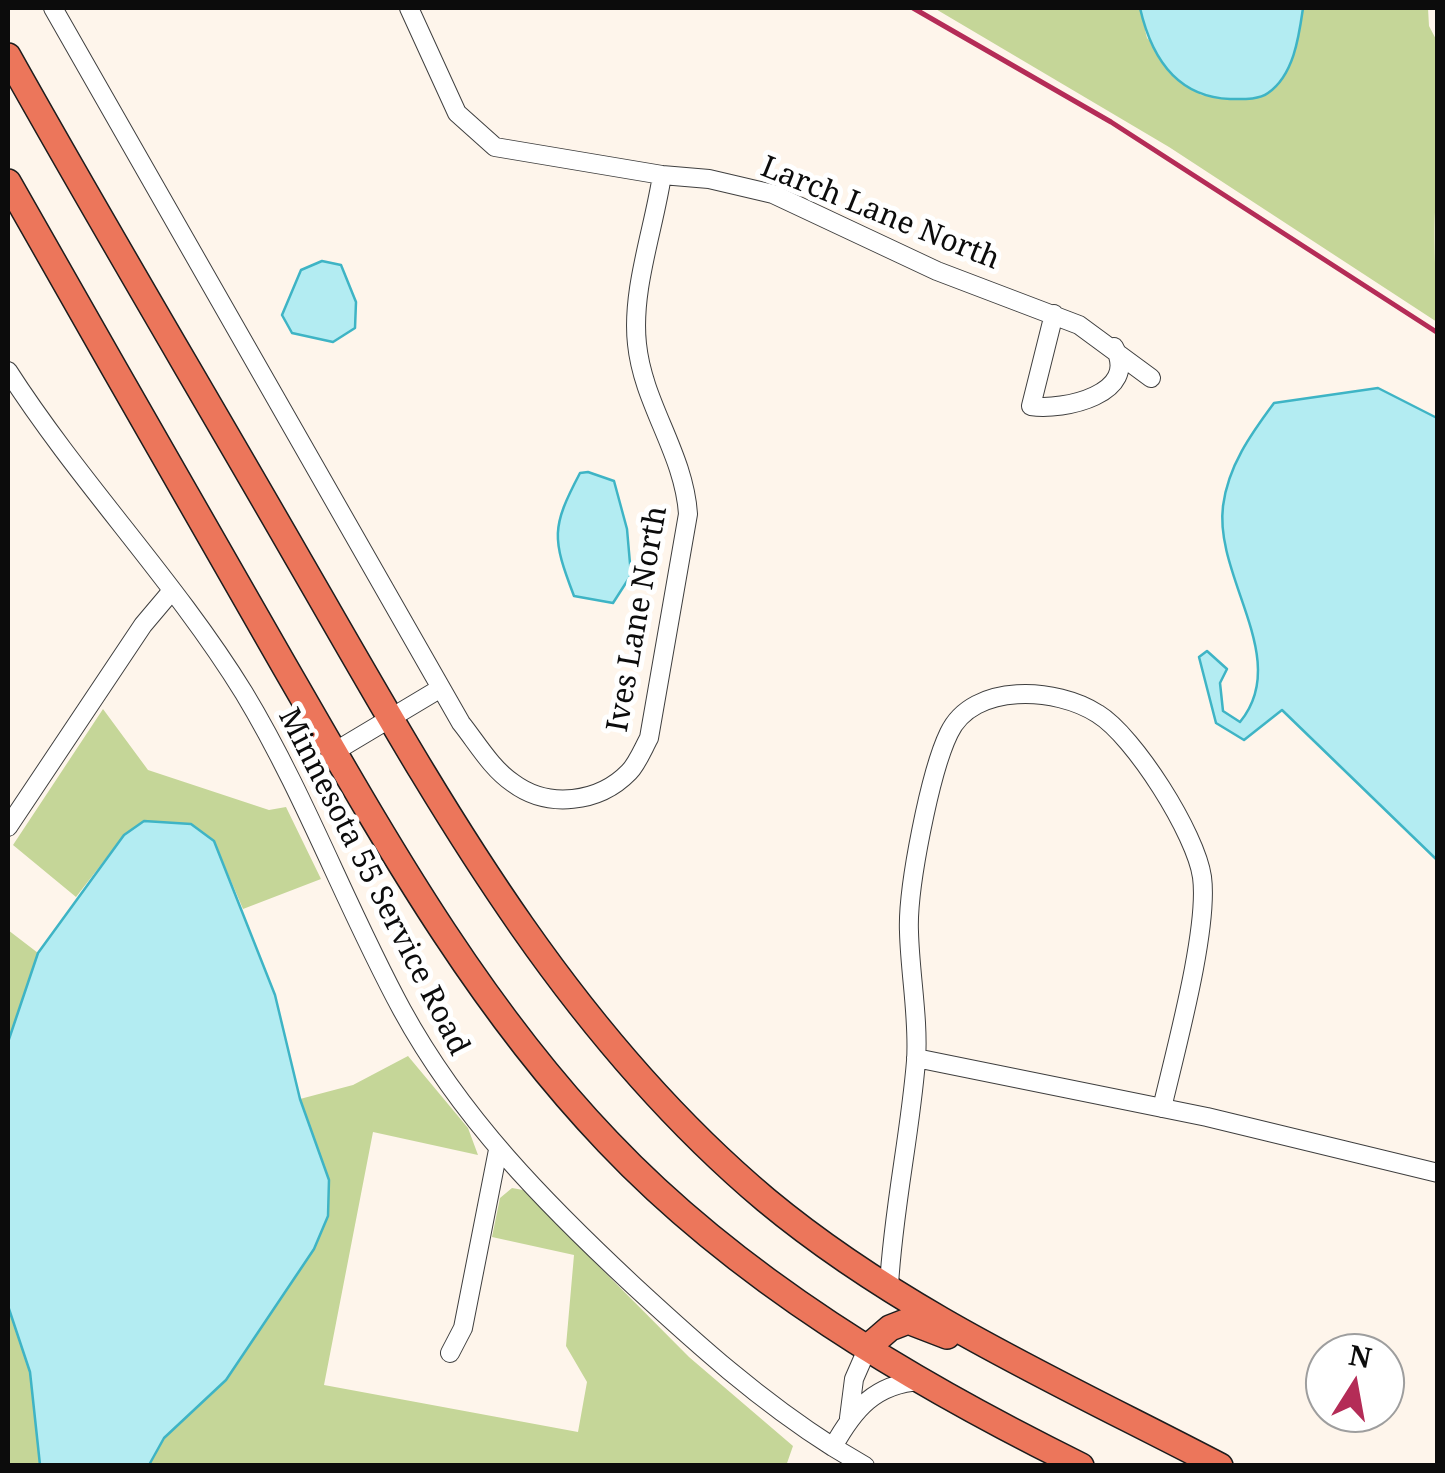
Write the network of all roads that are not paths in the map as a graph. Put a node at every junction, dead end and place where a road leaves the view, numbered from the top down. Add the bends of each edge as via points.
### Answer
1 (54, 8) edge
2 (409, 8) edge
3 (8, 56) edge
4 (662, 175) junction
5 (8, 182) edge
6 (1054, 314) junction
7 (1113, 347) junction
8 (8, 372) edge
9 (1151, 378) dead end
10 (170, 593) junction
11 (440, 688) junction
12 (390, 719) junction
13 (334, 752) junction
14 (8, 827) edge
15 (916, 1058) junction
16 (1162, 1108) junction
17 (498, 1150) junction
18 (1438, 1172) edge
19 (889, 1286) junction
20 (868, 1347) junction
21 (450, 1353) dead end
22 (924, 1381) junction
23 (1092, 1400) junction
24 (850, 1418) junction
25 (832, 1447) junction
26 (864, 1466) edge
27 (1081, 1466) edge
28 (1220, 1466) edge

1 - 11 street, Ives Lane North
2 - 4 street, Larch Lane North via 457,112 495,147
3 - 12 highway
4 - 6 street, Larch Lane North via 774,194 937,271
4 - 11 street, Ives Lane North via 637,344 686,484 688,514 649,738 631,771 601,793 540,797 496,768
5 - 13 highway
6 - 7 street, Larch Lane North
6 - 7 street via 1031,406 1092,400 1118,370
7 - 9 street, Larch Lane North
8 - 10 street, Minnesota 55 Service Road
10 - 14 street
10 - 17 street, Minnesota 55 Service Road via 244,694 403,1012
11 - 12 street
12 - 13 street
12 - 19 highway via 538,954 666,1107 766,1200
13 - 20 highway via 426,906 510,1028 571,1102 725,1247
15 - 16 street
15 - 16 street via 908,926 914,865 949,731 972,707 1002,695 1062,702 1096,712 1116,729 1172,800 1202,877 1200,921
15 - 19 street
16 - 18 street
17 - 21 street via 463,1328
17 - 25 street, Minnesota 55 Service Road via 716,1362 766,1405
19 - 23 highway via 998,1353
20 - 22 highway
20 - 23 highway via 908,1321 1066,1400
20 - 24 street via 854,1379
22 - 24 street via 897,1382 873,1394
22 - 27 highway
23 - 28 highway
24 - 25 street
25 - 26 street, Minnesota 55 Service Road

